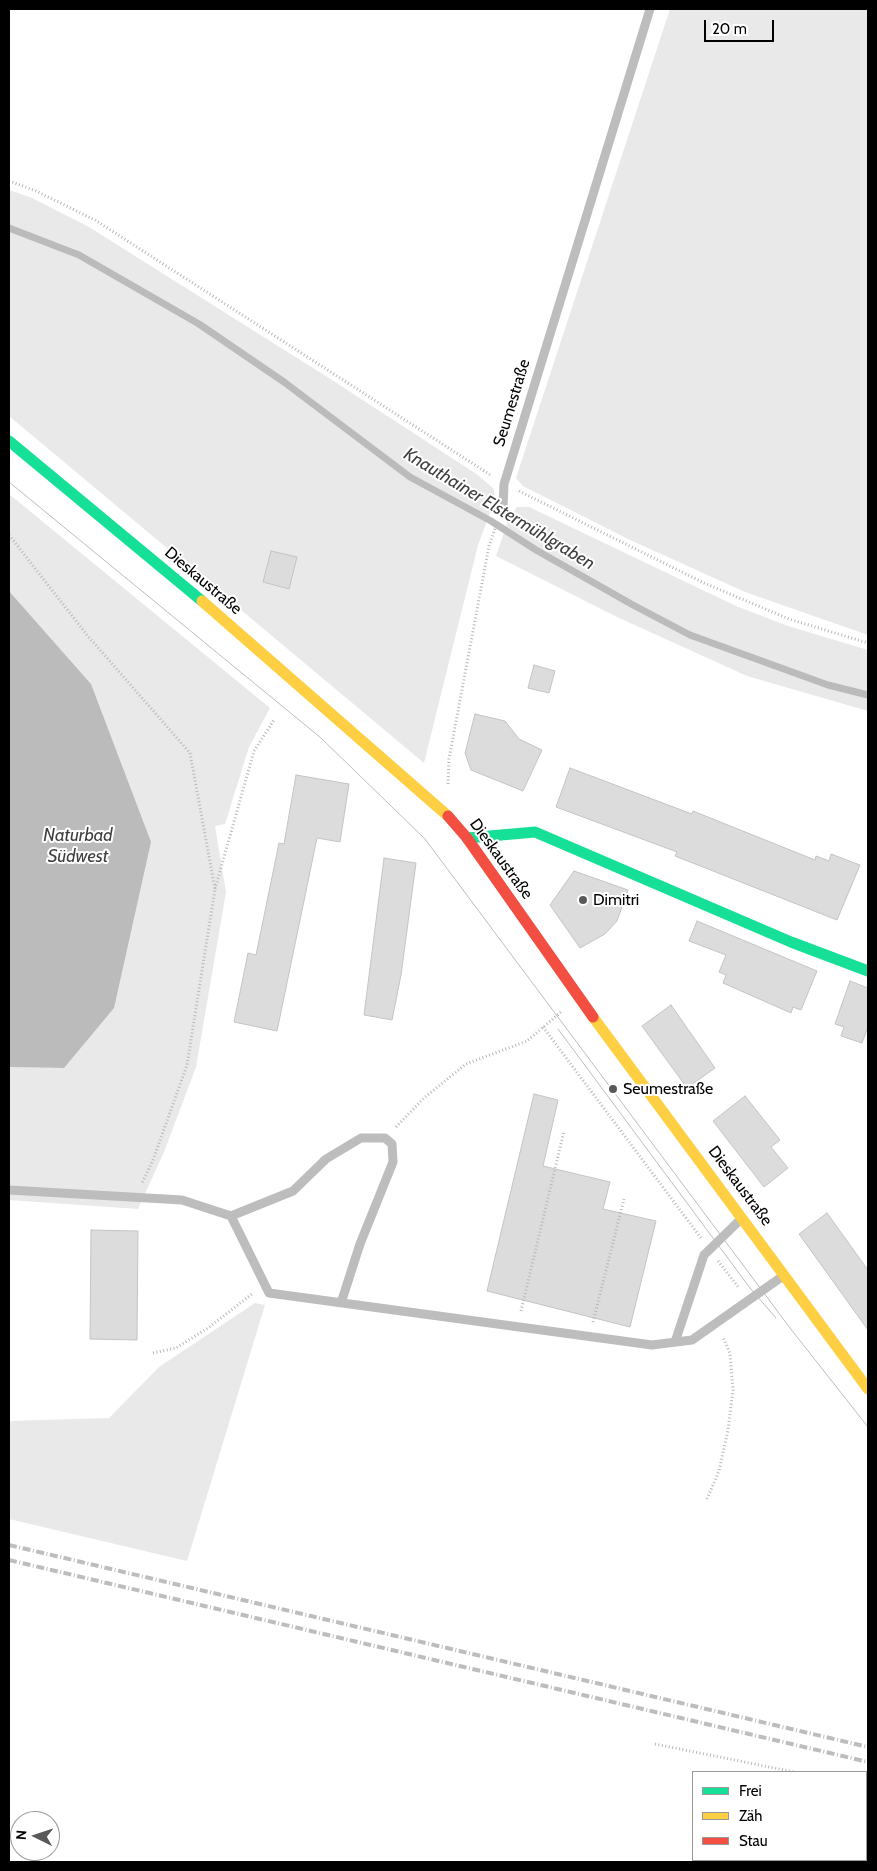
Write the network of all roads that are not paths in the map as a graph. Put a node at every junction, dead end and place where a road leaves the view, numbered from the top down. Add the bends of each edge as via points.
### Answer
1 (650, 9) edge
2 (9, 441) edge
3 (503, 508) road end
4 (467, 838) junction
5 (868, 971) edge
6 (9, 1190) edge
7 (231, 1216) junction
8 (743, 1217) junction
9 (786, 1275) junction
10 (341, 1303) junction
11 (675, 1342) junction
12 (868, 1389) edge

1 - 3 lane, Seumestraße via 504,484
2 - 4 main road, Dieskaustraße via 245,637 447,815
4 - 5 main road via 535,832 791,942
4 - 8 main road, Dieskaustraße via 580,999
6 - 7 lane via 182,1200
7 - 10 lane via 268,1293
7 - 10 lane via 292,1191 326,1159 361,1138 385,1138 392,1144 392,1162
8 - 9 main road, Dieskaustraße
8 - 11 lane via 704,1255
9 - 11 lane via 692,1340
9 - 12 main road, Dieskaustraße
10 - 11 lane via 652,1345

